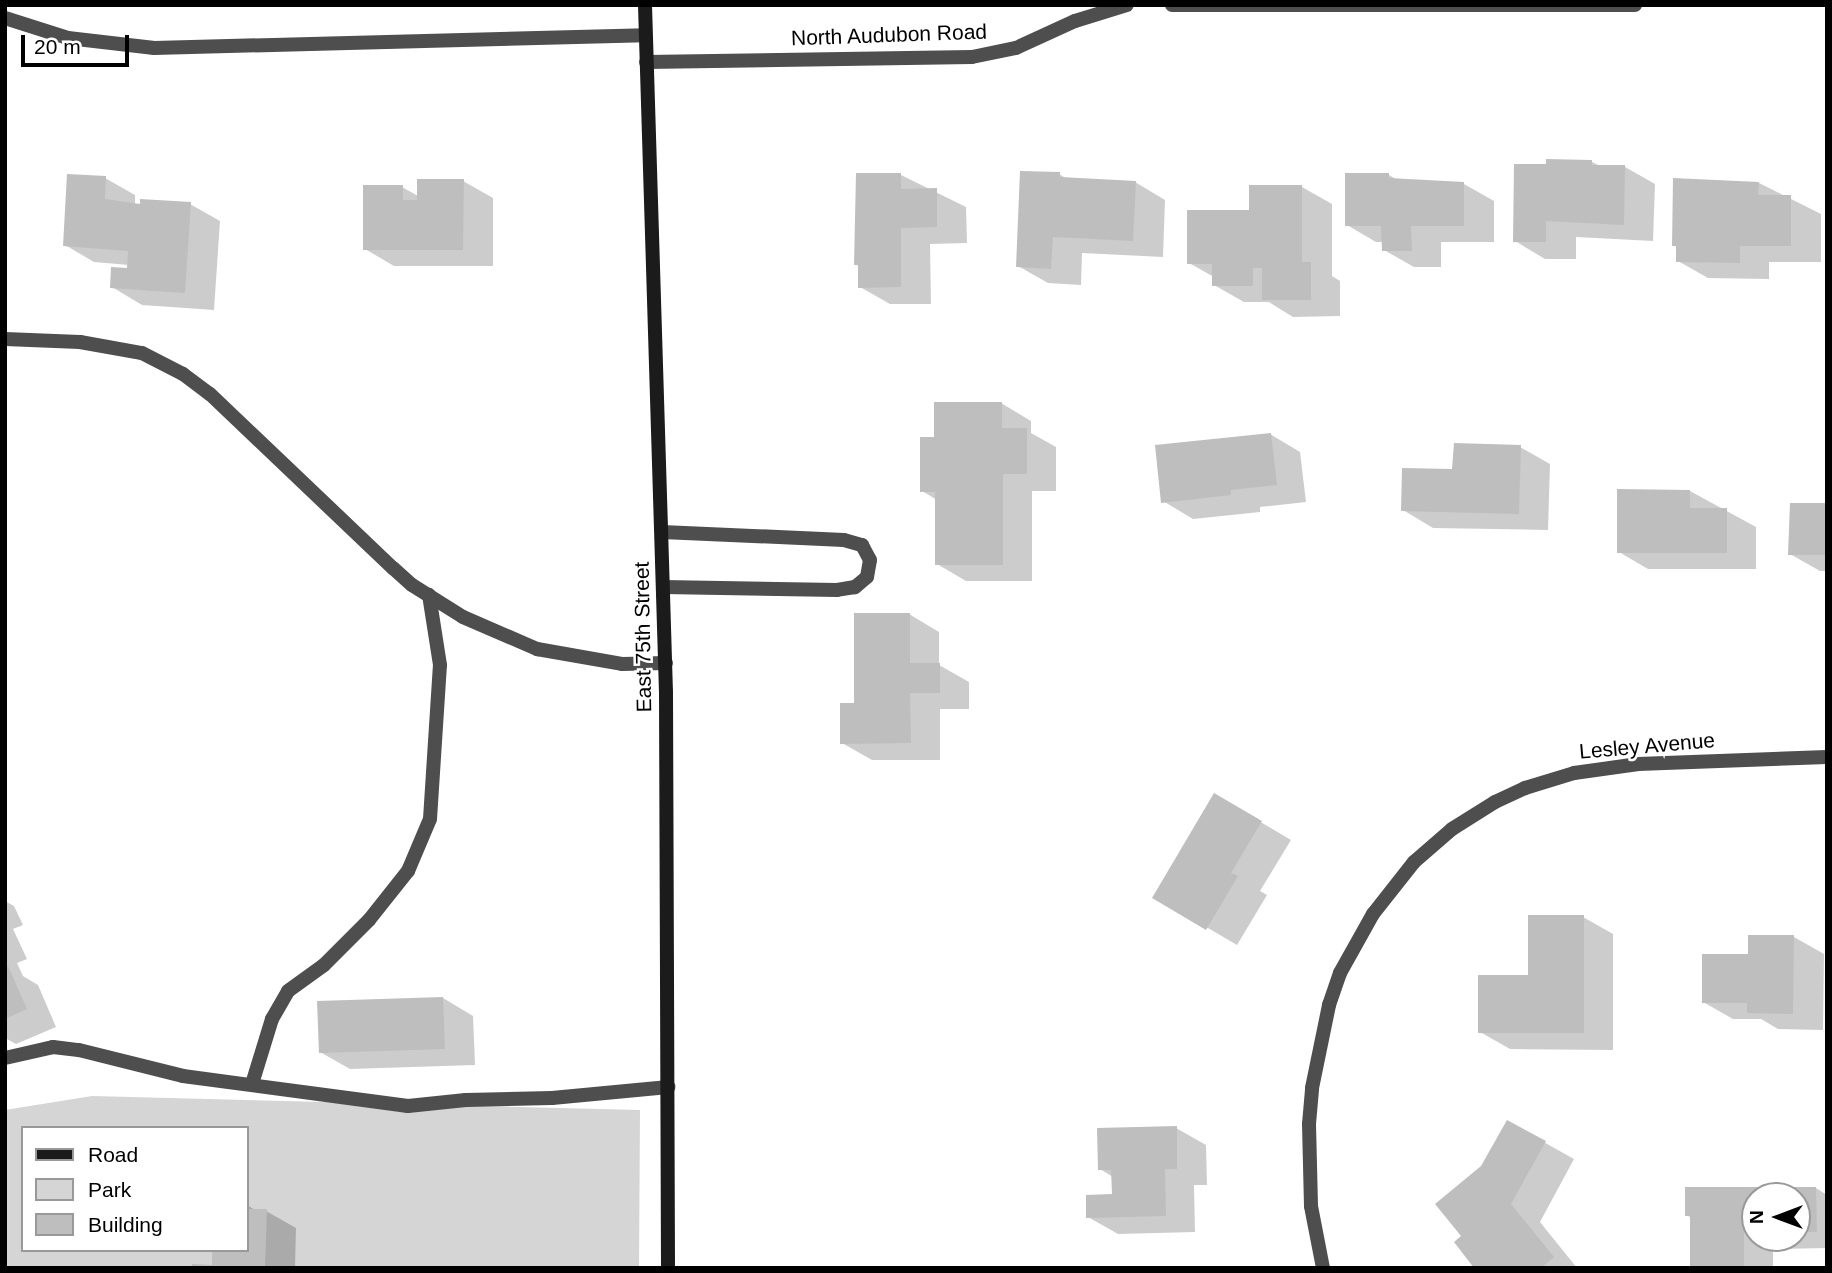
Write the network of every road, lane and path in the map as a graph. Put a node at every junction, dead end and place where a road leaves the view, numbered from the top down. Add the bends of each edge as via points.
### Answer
1 (645, 5) edge
2 (1172, 5) edge
3 (1635, 5) edge
4 (1124, 6) edge
5 (5, 18) edge
6 (645, 35) junction
7 (646, 62) junction
8 (5, 339) edge
9 (662, 531) junction
10 (663, 587) junction
11 (429, 595) junction
12 (666, 663) junction
13 (1827, 757) edge
14 (5, 1058) edge
15 (252, 1084) junction
16 (668, 1087) junction
17 (668, 1268) edge
18 (1323, 1268) edge

1 - 6 street, East 75th Street
2 - 3 street
4 - 7 street, North Audubon Road via 1075,21 1016,48 983,55
5 - 6 street via 68,38 138,48
6 - 7 street, East 75th Street
7 - 9 street, East 75th Street
8 - 11 street via 80,342 142,353 183,374 235,417 393,568
9 - 10 street, East 75th Street
9 - 10 street via 844,540 862,545 870,560 867,577 855,587 837,590
10 - 12 street, East 75th Street
11 - 12 street via 463,617 537,649 622,664
11 - 15 street via 440,665 430,819 408,871 369,920 324,965 288,991 272,1019
12 - 16 street, East 75th Street
13 - 18 street, Lesley Avenue via 1590,769 1525,788 1466,819 1414,862 1373,914 1340,973 1329,1005 1312,1088 1308,1173
14 - 15 street via 52,1047 106,1055 183,1076
15 - 16 street via 408,1106
16 - 17 street, East 75th Street

